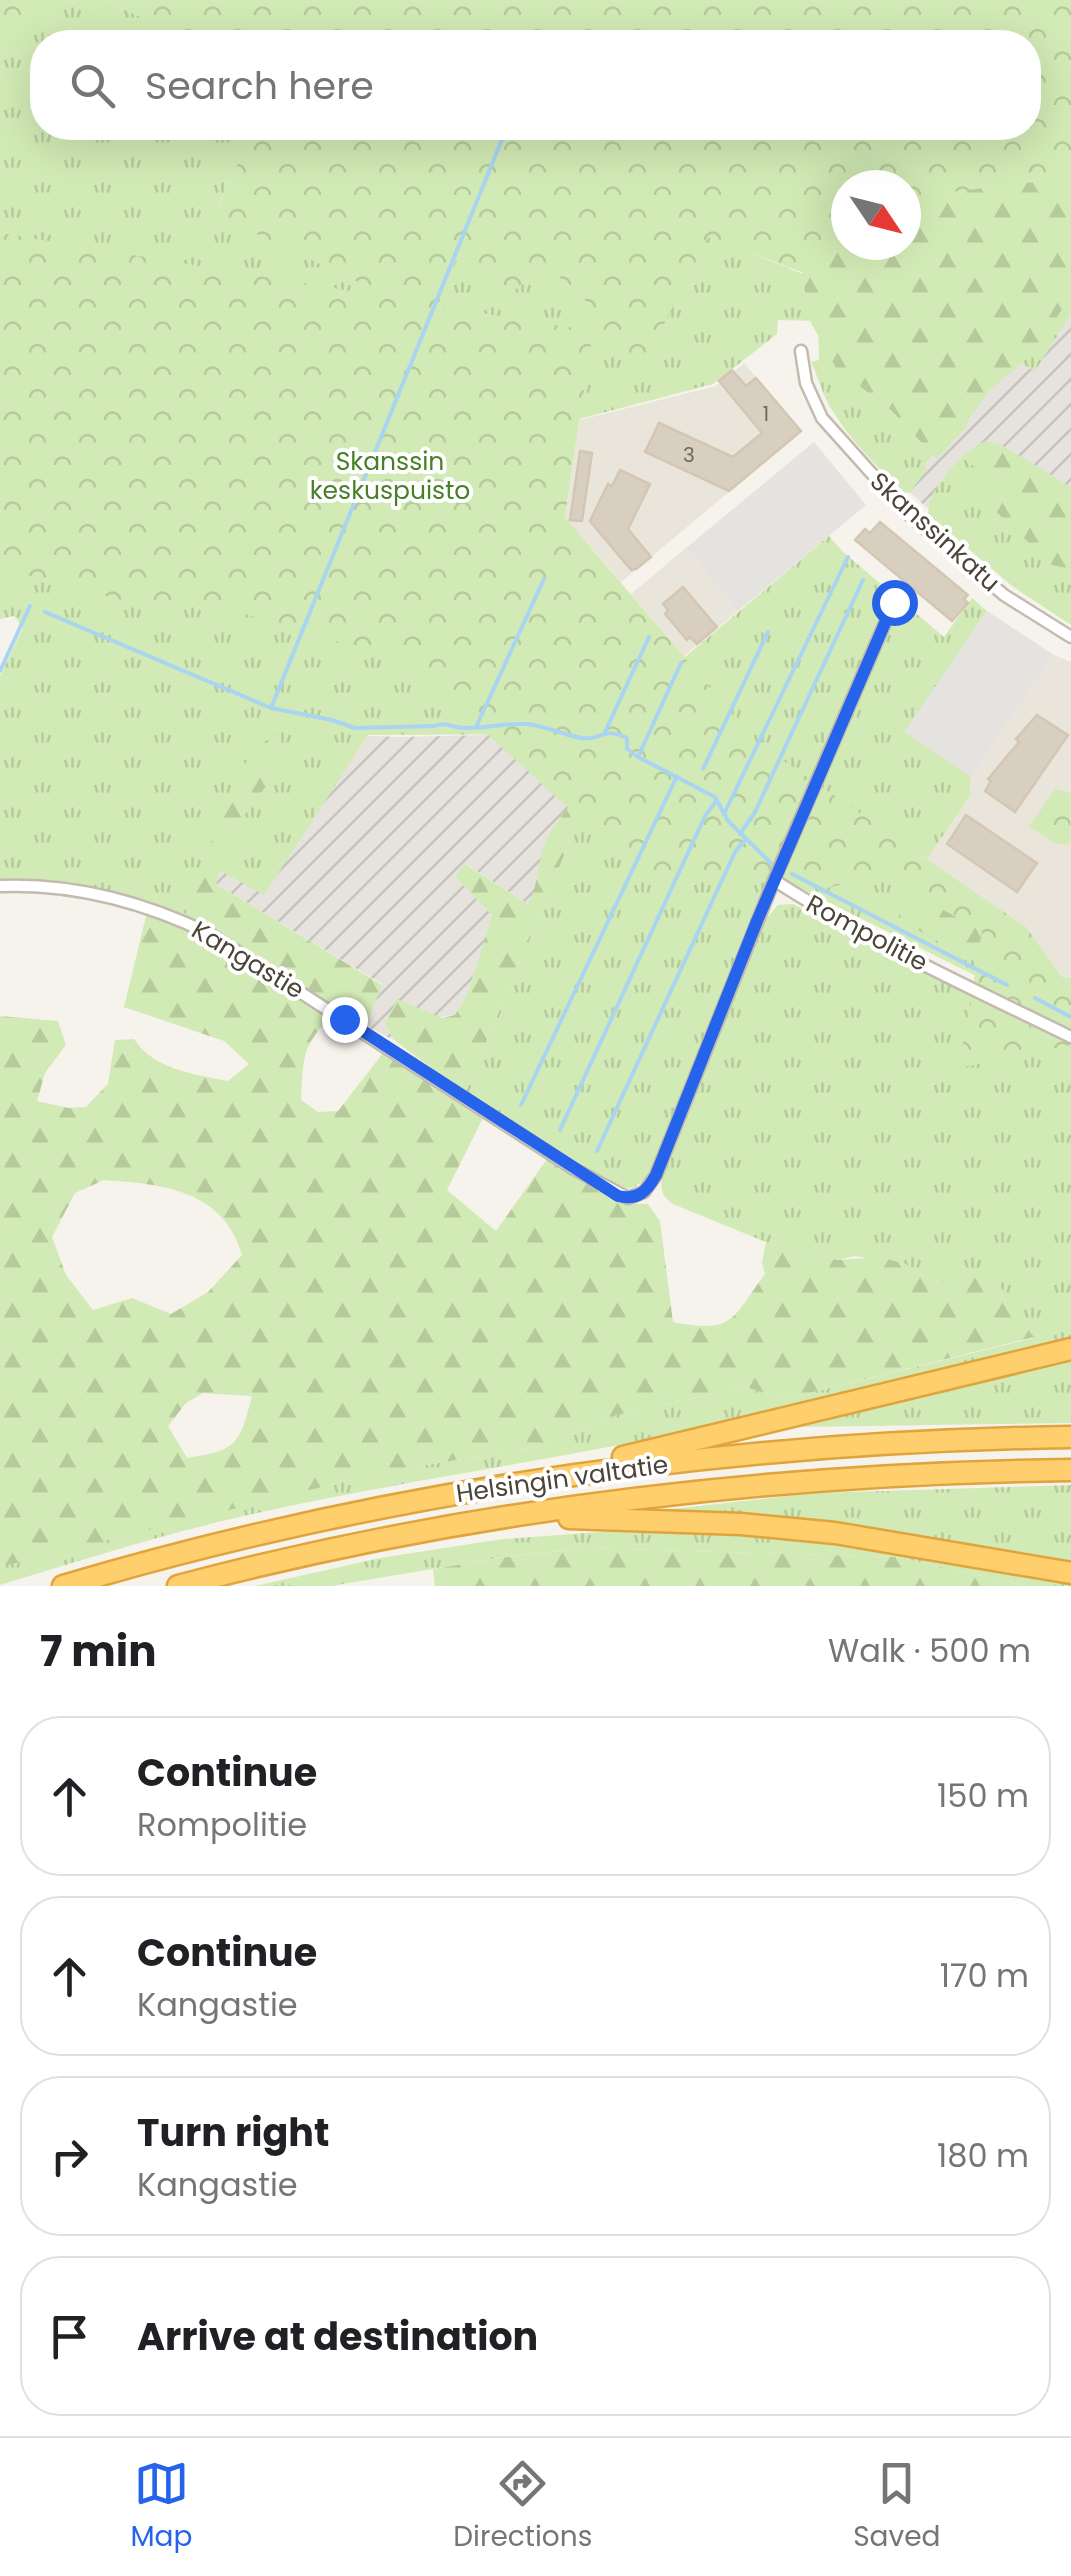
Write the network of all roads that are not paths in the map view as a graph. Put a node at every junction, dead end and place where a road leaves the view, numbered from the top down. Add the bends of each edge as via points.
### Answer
1 (800, 351) dead end
2 (894, 602) dead end
3 (1071, 637) edge
4 (774, 880) junction
5 (0, 886) edge
6 (1071, 1037) edge
7 (1071, 1350) edge
8 (1071, 1437) edge
9 (1071, 1470) edge
10 (544, 1478) junction
11 (522, 1516) junction
12 (1071, 1573) edge
13 (63, 1586) edge
14 (178, 1586) edge

1 - 3 street, Skanssinkatu via 822,418 908,514 1004,595
2 - 4 street
4 - 5 street, Kangastie via 656,1175 644,1192 628,1198 210,934 66,886
4 - 6 street, Rompolitie
7 - 10 highway
8 - 10 highway, Helsingin valtatie via 805,1449
9 - 11 highway, Helsingin valtatie via 812,1482
10 - 13 highway, Helsingin valtatie via 342,1513
11 - 12 highway via 835,1532
11 - 14 highway, Helsingin valtatie

